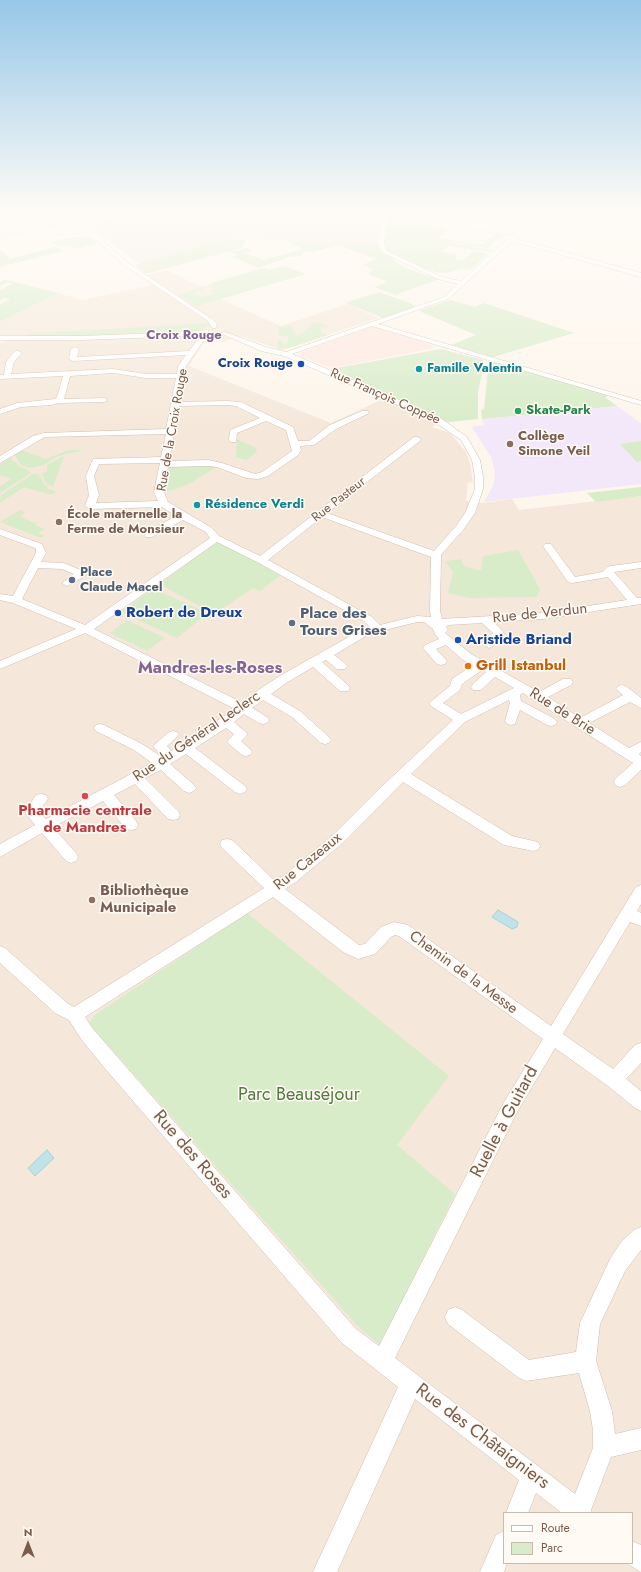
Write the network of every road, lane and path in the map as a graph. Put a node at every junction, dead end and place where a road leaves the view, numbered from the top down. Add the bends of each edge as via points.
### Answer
1 (154, 282) edge
2 (460, 282) edge
3 (463, 283) joint
4 (371, 324) junction
5 (210, 331) junction
6 (0, 338) edge
7 (162, 345) dead end
8 (75, 349) dead end
9 (18, 353) dead end
10 (192, 353) junction
11 (162, 354) junction
12 (286, 354) junction
13 (67, 373) junction
14 (180, 376) junction
15 (3, 377) edge
16 (104, 400) dead end
17 (58, 401) junction
18 (641, 403) edge
19 (175, 404) junction
20 (0, 412) edge
21 (365, 413) dead end
22 (266, 418) junction
23 (171, 431) junction
24 (233, 440) dead end
25 (417, 440) dead end
26 (295, 444) junction
27 (0, 460) edge
28 (164, 462) junction
29 (164, 504) junction
30 (320, 514) junction
31 (184, 516) junction
32 (0, 532) edge
33 (149, 534) dead end
34 (216, 538) junction
35 (548, 546) dead end
36 (436, 555) junction
37 (261, 560) junction
38 (641, 564) edge
39 (35, 565) junction
40 (608, 573) junction
41 (67, 583) dead end
42 (0, 597) edge
43 (16, 600) junction
44 (638, 602) edge
45 (485, 620) junction
46 (440, 626) junction
47 (85, 629) junction
48 (378, 629) junction
49 (446, 640) junction
50 (489, 644) dead end
51 (326, 654) junction
52 (314, 661) junction
53 (441, 661) dead end
54 (482, 664) junction
55 (0, 665) edge
56 (341, 666) dead end
57 (494, 671) junction
58 (567, 682) dead end
59 (477, 687) dead end
60 (344, 688) dead end
61 (261, 694) junction
62 (517, 695) junction
63 (631, 696) edge
64 (539, 697) junction
65 (243, 708) junction
66 (461, 719) junction
67 (263, 720) dead end
68 (511, 721) dead end
69 (226, 722) junction
70 (551, 722) dead end
71 (580, 723) junction
72 (100, 728) dead end
73 (174, 735) dead end
74 (325, 740) dead end
75 (641, 746) edge
76 (186, 747) junction
77 (246, 752) dead end
78 (629, 755) junction
79 (165, 760) junction
80 (641, 763) edge
81 (402, 775) junction
82 (137, 778) junction
83 (620, 782) dead end
84 (189, 788) dead end
85 (240, 789) dead end
86 (106, 794) junction
87 (41, 799) dead end
88 (173, 815) dead end
89 (131, 825) dead end
90 (44, 826) junction
91 (227, 844) dead end
92 (533, 846) dead end
93 (0, 851) edge
94 (70, 857) dead end
95 (274, 889) junction
96 (641, 891) edge
97 (634, 916) edge
98 (0, 952) edge
99 (75, 1015) junction
100 (552, 1037) junction
101 (641, 1051) edge
102 (614, 1080) junction
103 (641, 1102) edge
104 (641, 1237) edge
105 (455, 1317) dead end
106 (382, 1361) junction
107 (586, 1361) junction
108 (411, 1383) junction
109 (641, 1439) edge
110 (604, 1448) junction
111 (532, 1476) junction
112 (517, 1512) edge
113 (580, 1512) edge
114 (503, 1545) edge
115 (633, 1554) edge
116 (641, 1560) edge
117 (325, 1572) edge
118 (492, 1572) edge

1 - 5 street via 213,322
2 - 3 street
3 - 4 street via 446,298
4 - 12 street
4 - 18 street
5 - 6 street via 82,338
5 - 10 street, Rue de la Croix Rouge
5 - 12 street, Rue François Coppée via 224,329 223,333 264,349
7 - 11 street
8 - 11 street via 73,359 126,353
9 - 15 street via 10,362
10 - 11 street
10 - 14 street, Rue de la Croix Rouge via 182,366
12 - 36 street, Rue François Coppée via 436,419 456,432 468,444 478,470 477,496 460,528
13 - 14 street via 113,371 146,376
13 - 15 street
13 - 17 street
14 - 19 street, Rue de la Croix Rouge
16 - 17 street
17 - 20 street via 15,406
19 - 22 street via 232,403
19 - 23 street, Rue de la Croix Rouge
21 - 26 street via 333,427 311,442
22 - 24 street via 234,432
22 - 26 street via 290,429
23 - 27 street via 44,435
23 - 28 street, Rue de la Croix Rouge
25 - 30 street, Rue Pasteur
26 - 28 street via 295,453 260,476 249,476 208,463
28 - 29 street, Rue de la Croix Rouge via 160,492
28 - 29 street via 96,461 90,476 94,495 90,506
29 - 31 street, Rue de la Croix Rouge
30 - 36 street
30 - 37 street, Rue Pasteur
31 - 33 street
31 - 34 street, Rue de la Croix Rouge via 209,530
32 - 39 street via 39,546 42,553
34 - 37 street
34 - 47 street
35 - 40 street via 572,580
36 - 46 street via 435,611
37 - 48 street via 368,619
38 - 40 street via 611,569
39 - 41 street via 64,566 81,574
39 - 43 street
40 - 44 street
42 - 43 street
43 - 47 street
44 - 45 street, Rue de Verdun via 543,616
45 - 46 street, Rue de Verdun via 445,622
45 - 50 street via 499,633
46 - 48 street, Rue du Général Leclerc via 426,619 418,619
46 - 49 street, Rue de Brie via 439,633
46 - 54 street, Rue de Brie
47 - 55 street
47 - 65 street
48 - 51 street, Rue du Général Leclerc via 364,632
49 - 53 street via 429,648
49 - 54 street, Rue de Brie via 467,657
51 - 52 street, Rue du Général Leclerc
51 - 56 street
52 - 60 street
52 - 61 street, Rue du Général Leclerc
54 - 57 street, Rue de Brie
54 - 66 street via 456,682 456,687 435,703
57 - 59 street
57 - 62 street, Rue de Brie
58 - 64 street
61 - 65 street, Rue du Général Leclerc
61 - 74 street via 296,714
62 - 64 street, Rue de Brie
62 - 66 street, Rue Cazeaux
62 - 68 street
62 - 70 street
63 - 71 street
64 - 71 street, Rue de Brie
65 - 67 street
65 - 69 street, Rue du Général Leclerc
66 - 81 street, Rue Cazeaux
69 - 76 street, Rue du Général Leclerc
69 - 77 street via 242,734 233,741
71 - 78 street, Rue de Brie
72 - 79 street
73 - 79 street via 159,746
75 - 78 street
76 - 79 street, Rue du Général Leclerc
76 - 85 street
78 - 80 street, Rue de Brie
79 - 82 street, Rue du Général Leclerc
79 - 84 street
80 - 83 street
81 - 92 street via 509,841
81 - 95 street, Rue Cazeaux via 340,837 309,864
82 - 86 street, Rue du Général Leclerc
82 - 88 street
86 - 89 street
86 - 90 street, Rue du Général Leclerc
87 - 90 street via 32,812
90 - 93 street, Rue du Général Leclerc
90 - 94 street
91 - 95 street
95 - 99 street, Rue Cazeaux
95 - 100 street, Chemin de la Messe via 358,952 370,949 386,932 394,928 403,930
96 - 97 street, Ruelle à Guitard
97 - 100 street, Ruelle à Guitard
98 - 99 street, Rue des Roses via 61,1008
99 - 106 street, Rue des Roses via 87,1034 114,1066 349,1336
100 - 102 street, Chemin de la Messe
100 - 106 street, Ruelle à Guitard via 510,1108
101 - 102 street
102 - 103 street, Chemin de la Messe
104 - 107 street via 629,1248 618,1264 590,1323
105 - 107 street via 526,1371
106 - 108 street, Rue des Châtaigniers
107 - 110 street via 601,1411
108 - 111 street, Rue des Châtaigniers
108 - 117 street
109 - 110 street
110 - 113 street
111 - 112 street
111 - 113 street, Rue des Châtaigniers
114 - 118 street
115 - 116 street

